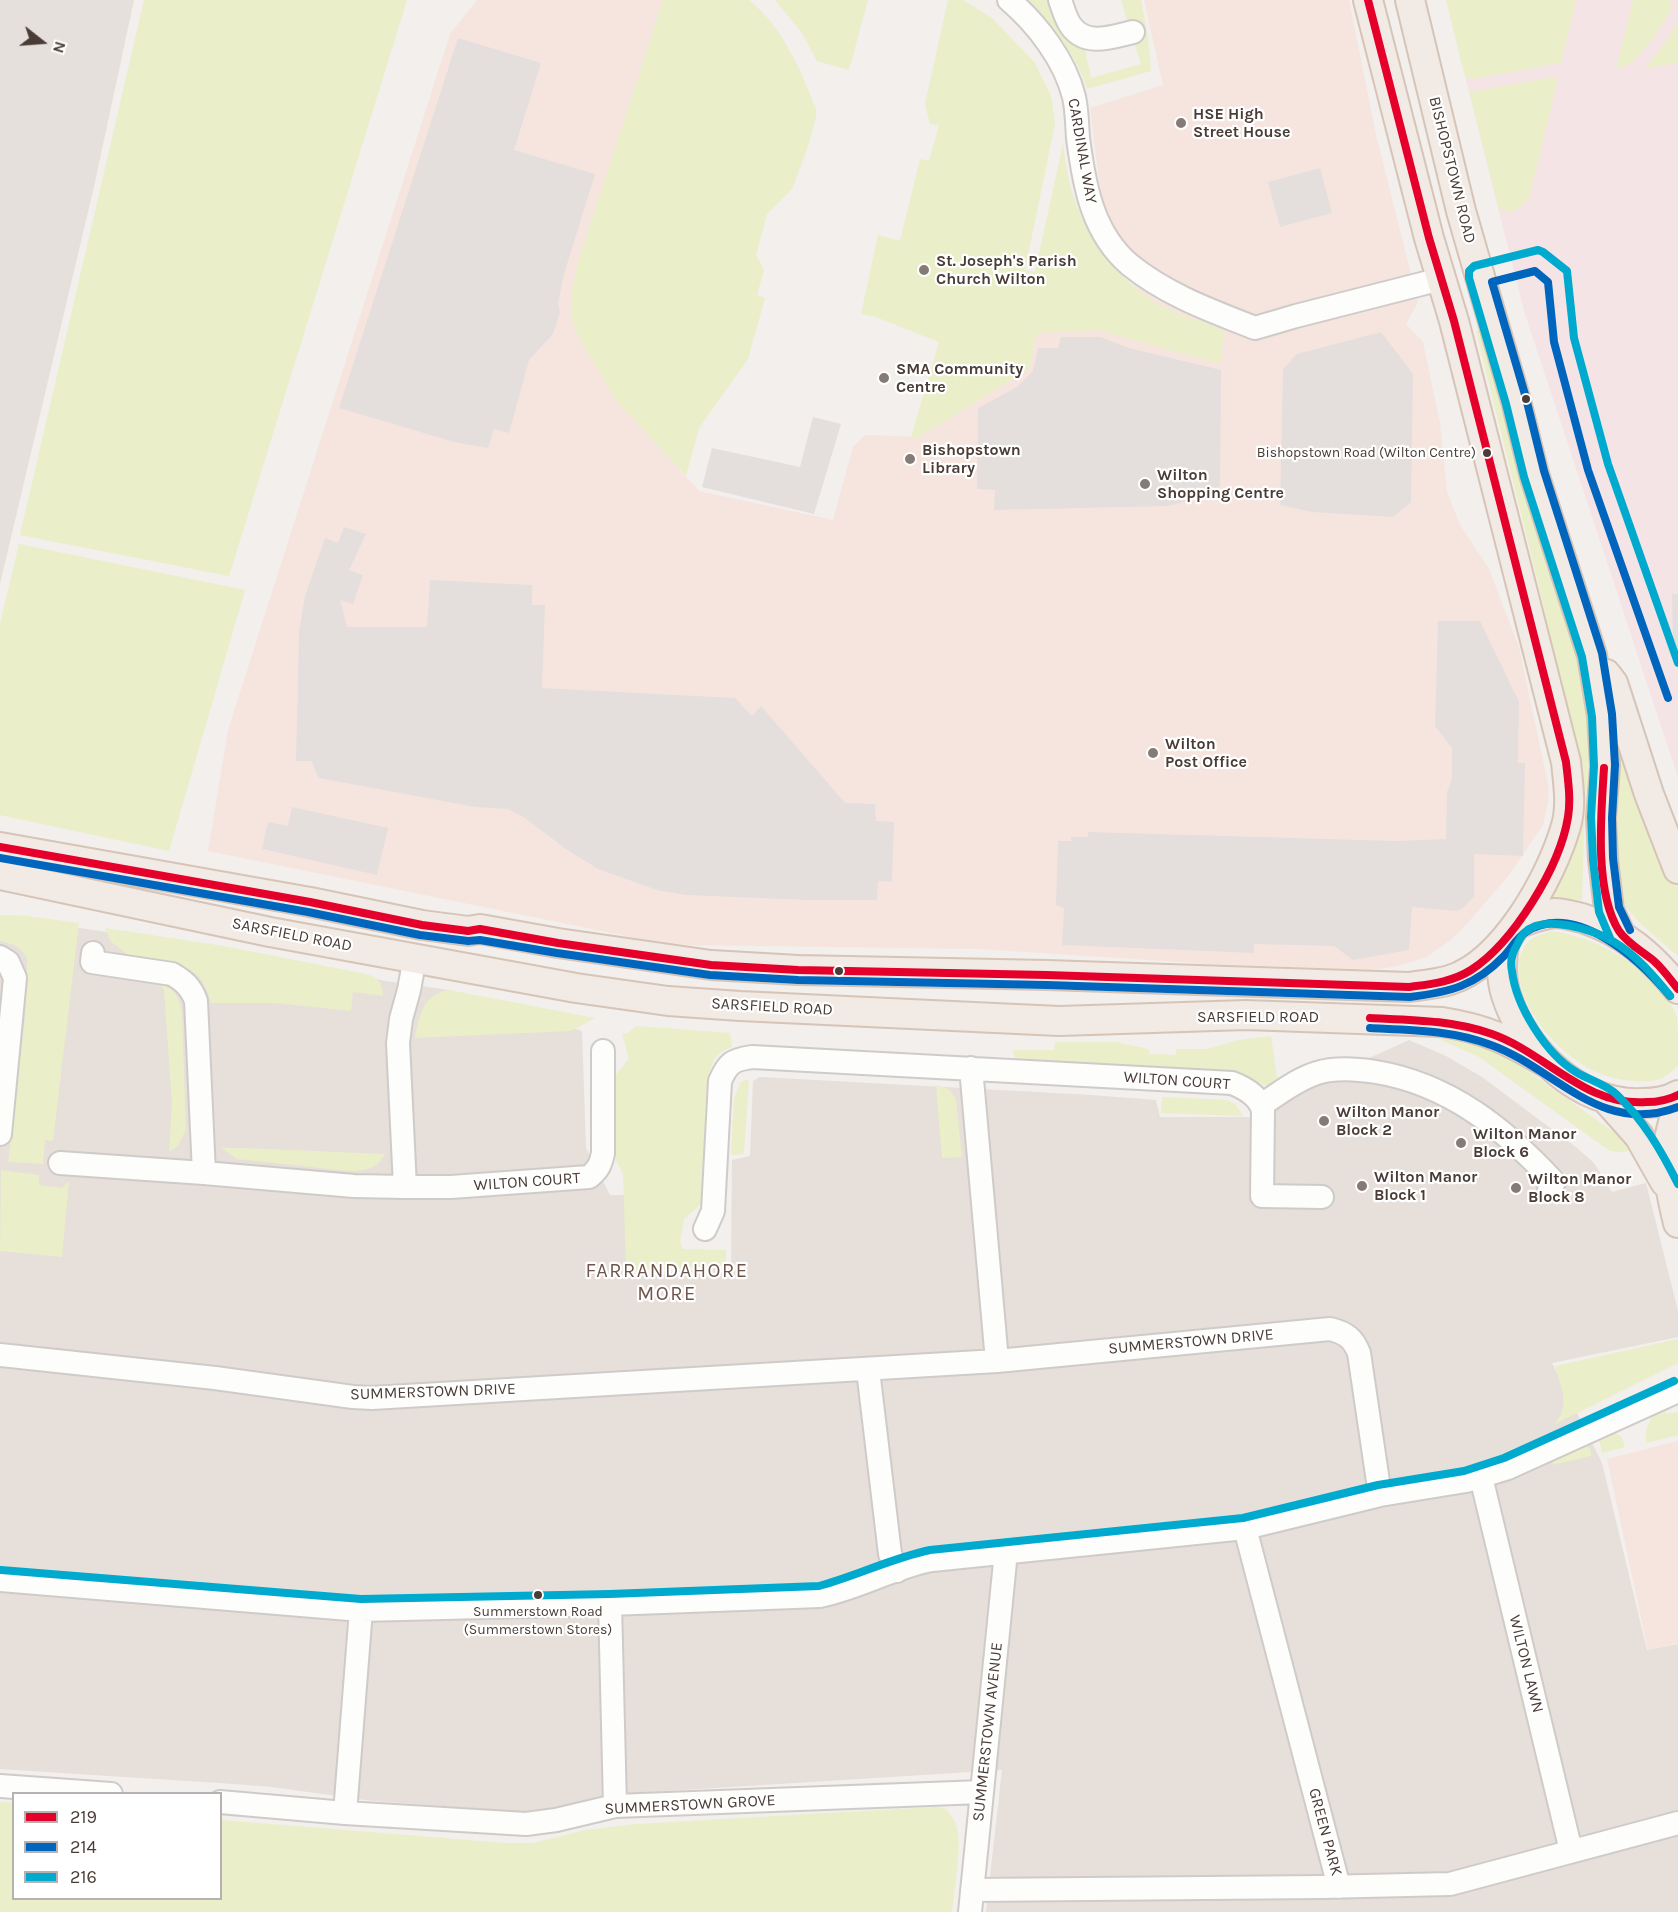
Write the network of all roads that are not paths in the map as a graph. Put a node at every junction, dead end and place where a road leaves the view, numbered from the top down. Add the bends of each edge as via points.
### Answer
1 (1009, 0) edge
2 (1060, 0) edge
3 (1368, 0) edge
4 (1410, 0) edge
5 (1132, 32) dead end
6 (1441, 279) junction
7 (1592, 655) junction
8 (0, 847) edge
9 (1678, 869) edge
10 (0, 875) edge
11 (1512, 932) junction
12 (1620, 934) junction
13 (93, 953) dead end
14 (0, 957) edge
15 (415, 957) junction
16 (1675, 983) edge
17 (603, 1051) dead end
18 (1547, 1063) junction
19 (971, 1068) junction
20 (1678, 1095) edge
21 (1607, 1100) junction
22 (1261, 1105) junction
23 (1678, 1108) edge
24 (0, 1134) edge
25 (60, 1163) dead end
26 (204, 1173) junction
27 (405, 1186) junction
28 (1549, 1190) dead end
29 (1670, 1191) junction
30 (1322, 1197) dead end
31 (1678, 1223) edge
32 (705, 1228) dead end
33 (0, 1355) edge
34 (998, 1361) junction
35 (868, 1370) junction
36 (1678, 1391) edge
37 (1481, 1477) junction
38 (1380, 1495) junction
39 (1245, 1528) junction
40 (1006, 1552) junction
41 (897, 1571) junction
42 (0, 1580) edge
43 (610, 1604) junction
44 (362, 1610) junction
45 (0, 1786) edge
46 (982, 1791) junction
47 (83, 1792) edge
48 (222, 1802) edge
49 (615, 1806) junction
50 (345, 1813) junction
51 (1678, 1823) edge
52 (1571, 1851) junction
53 (1339, 1887) junction
54 (971, 1901) edge

1 - 6 street, CARDINAL WAY via 1024,13 1062,65 1074,97 1085,185 1094,215 1108,240 1129,264 1158,285 1255,328
2 - 5 street via 1071,27 1086,38 1099,40
3 - 6 main road
4 - 7 main road, BISHOPSTOWN ROAD via 1461,211 1534,474
6 - 11 main road via 1566,762 1566,825 1539,889
7 - 9 main road via 1613,684 1648,794
7 - 12 main road, BISHOPSTOWN ROAD via 1602,716 1603,859 1610,910
8 - 11 main road, SARSFIELD ROAD via 422,925 480,929 711,965 798,970 1409,987 1451,980 1481,964
10 - 15 main road, SARSFIELD ROAD via 270,932
11 - 12 main road via 1545,914 1558,913
11 - 18 main road via 1500,964 1506,996
12 - 16 main road
13 - 26 street via 92,962 162,971 191,988 196,1001
14 - 24 street via 8,962 15,978
15 - 18 main road, SARSFIELD ROAD via 622,996 740,1006 1059,1020 1245,1015 1442,1022 1502,1037
15 - 27 street via 398,1043
17 - 27 street, WILTON COURT via 603,1153 601,1163 589,1177 451,1187
18 - 21 main road
19 - 22 street, WILTON COURT via 1233,1083
19 - 32 street, WILTON COURT via 736,1059 726,1067 720,1081 713,1211
19 - 34 street
20 - 21 main road via 1647,1103
21 - 29 main road via 1639,1136
22 - 28 street via 1298,1081 1329,1070 1397,1076 1447,1094 1495,1126 1554,1182
22 - 30 street via 1262,1196
23 - 29 main road via 1666,1146
25 - 26 street, WILTON COURT
26 - 27 street, WILTON COURT via 354,1186
29 - 31 main road
33 - 35 street, SUMMERSTOWN DRIVE via 372,1398
34 - 35 street, SUMMERSTOWN DRIVE
34 - 38 street, SUMMERSTOWN DRIVE via 1340,1331 1348,1334 1359,1353
35 - 41 street via 890,1554
36 - 37 street
37 - 38 street
37 - 52 street, WILTON LAWN
38 - 39 street
39 - 40 street
39 - 53 street, GREEN PARK
40 - 41 street via 932,1560
40 - 46 street, SUMMERSTOWN AVENUE
41 - 43 street via 820,1596
42 - 44 street
43 - 44 street
43 - 49 street
44 - 50 street
45 - 47 street
46 - 49 street, SUMMERSTOWN GROVE
46 - 54 street, SUMMERSTOWN AVENUE
48 - 50 street, SUMMERSTOWN GROVE
49 - 50 street, SUMMERSTOWN GROVE via 526,1824
51 - 52 street
52 - 53 street via 1450,1884
53 - 54 street, GREEN PARK

